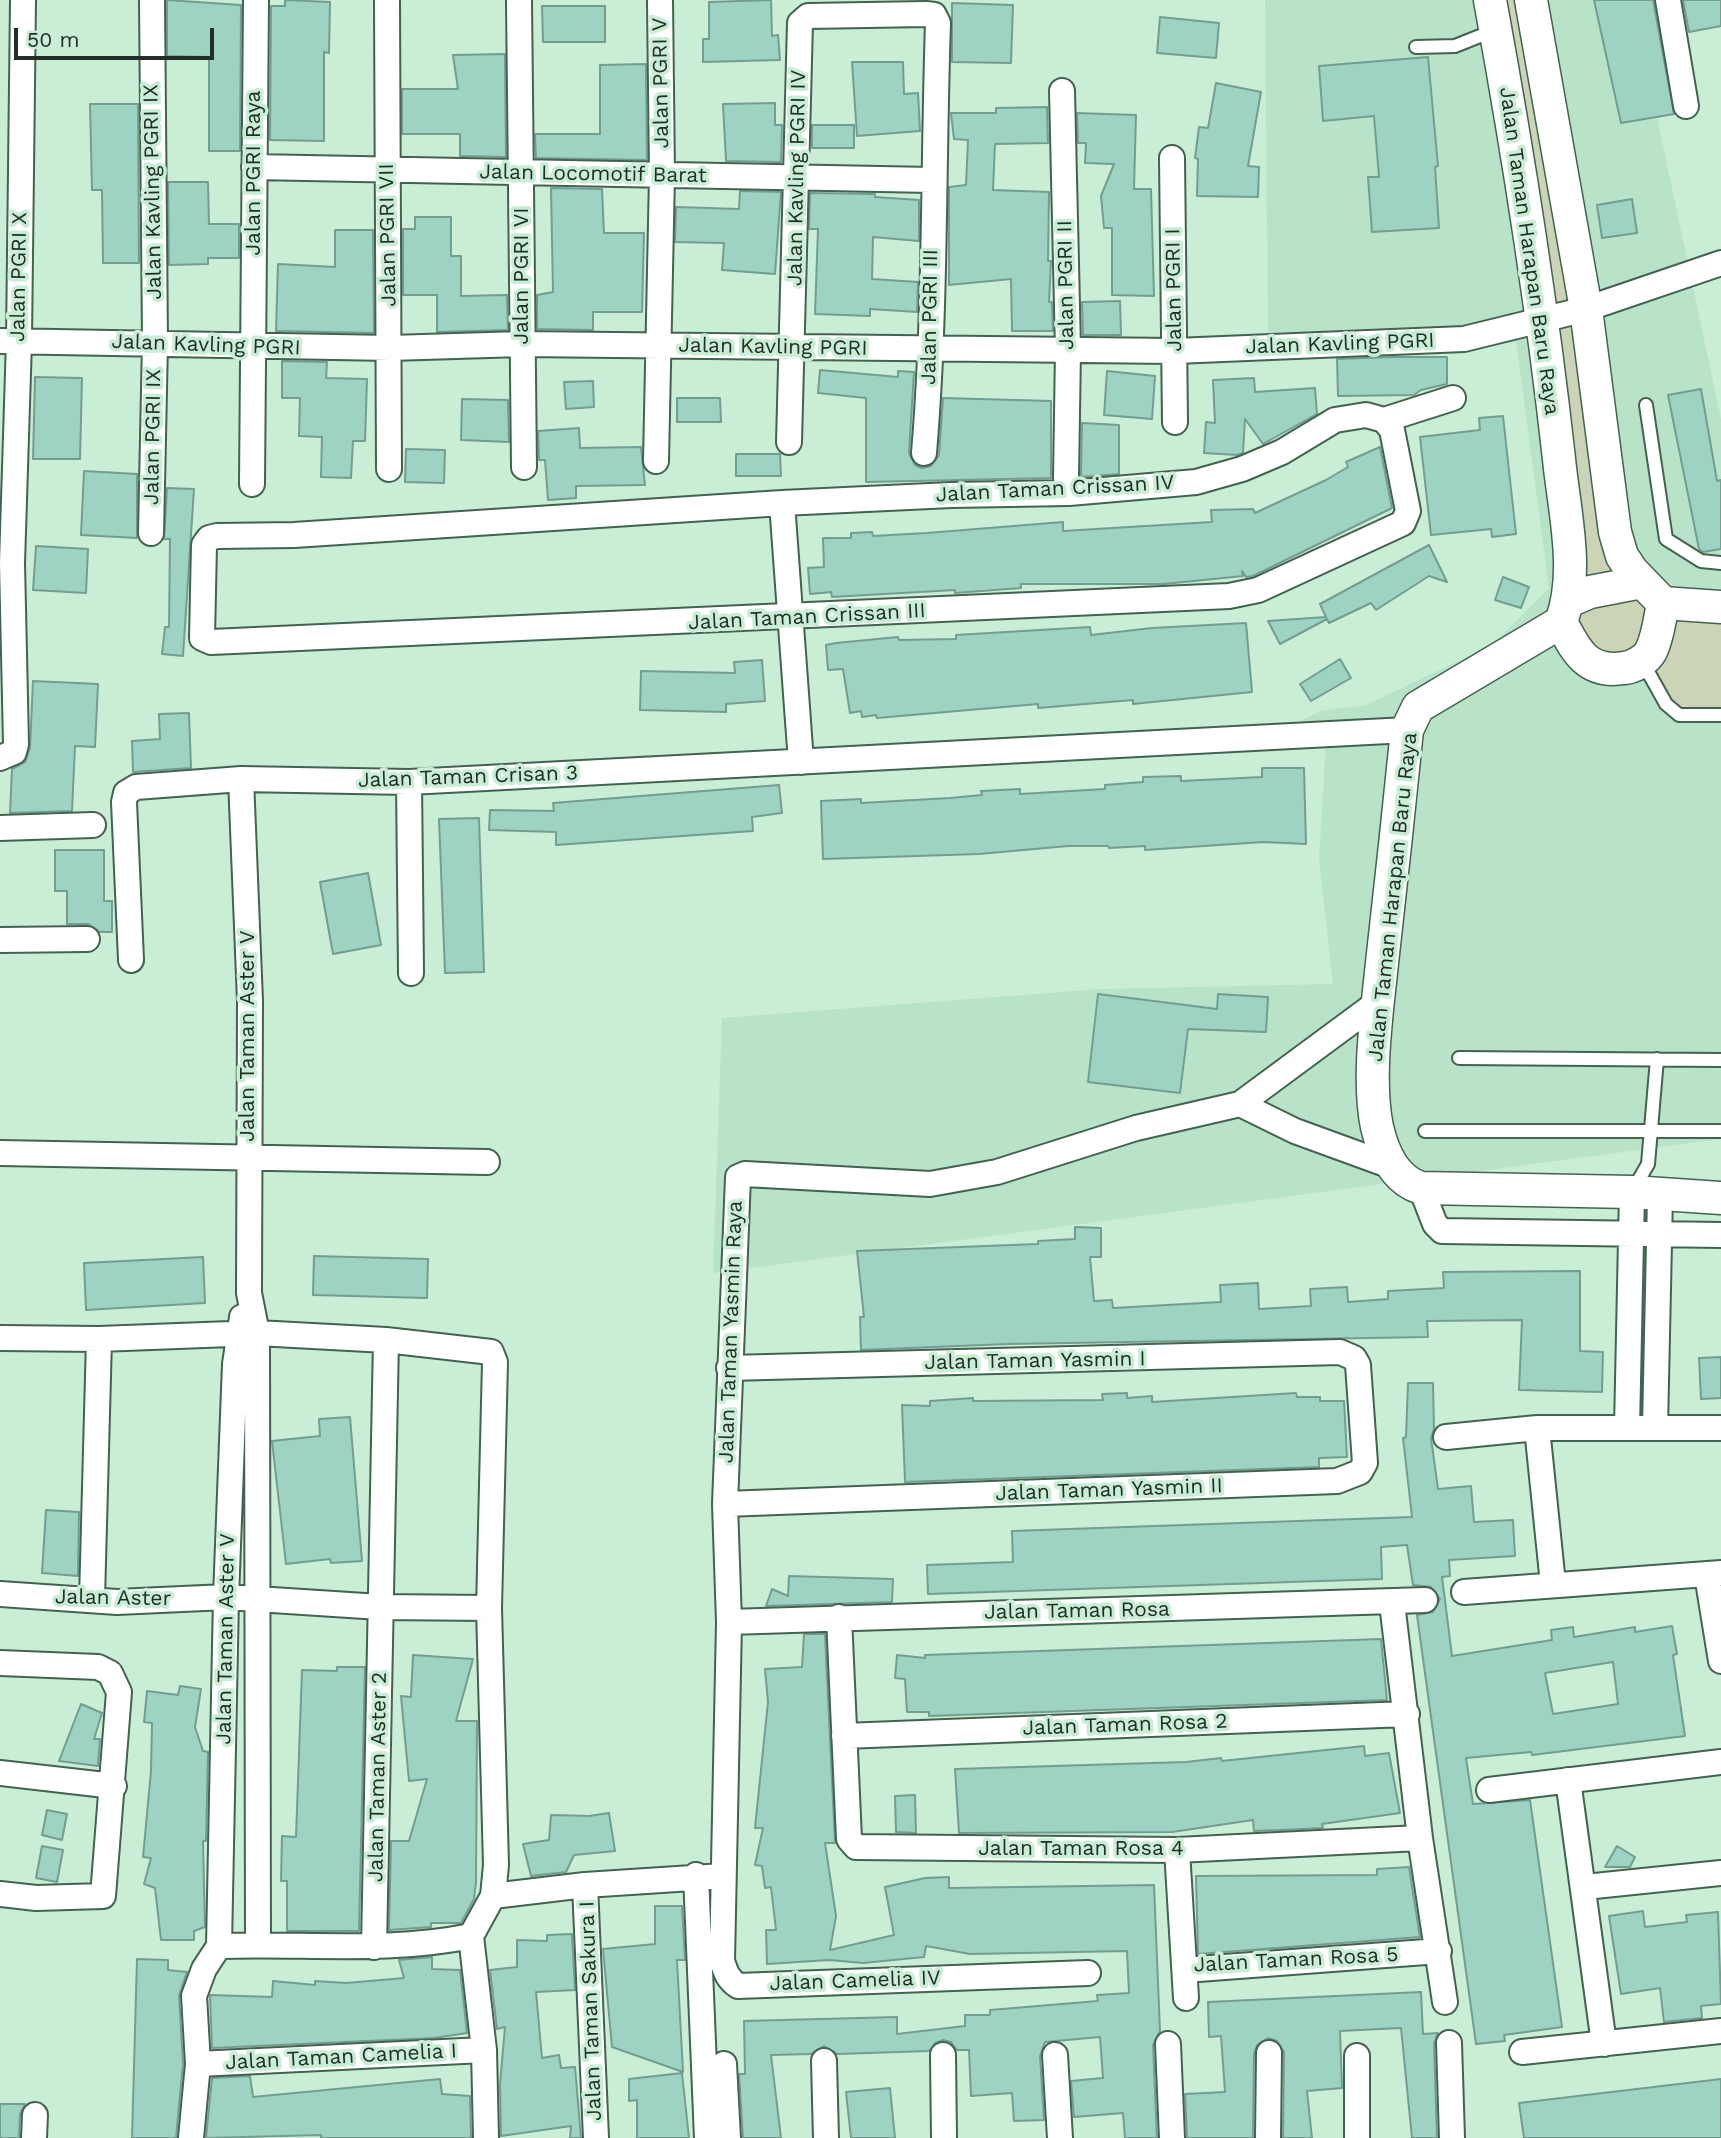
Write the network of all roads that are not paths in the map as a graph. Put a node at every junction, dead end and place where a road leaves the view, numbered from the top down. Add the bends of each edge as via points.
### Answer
1 (23, 0) edge
2 (152, 0) edge
3 (256, 0) edge
4 (387, 0) edge
5 (519, 0) edge
6 (660, 0) edge
7 (1531, 0) edge
8 (1668, 0) edge
9 (1493, 15) edge
10 (808, 16) joint
11 (1416, 47) dead end
12 (1062, 91) dead end
13 (1686, 106) dead end
14 (1172, 158) dead end
15 (254, 167) junction
16 (386, 169) junction
17 (522, 173) junction
18 (662, 175) junction
19 (798, 177) junction
20 (932, 180) junction
21 (1721, 264) edge
22 (1586, 309) junction
23 (1544, 318) junction
24 (9, 341) edge
25 (155, 342) junction
26 (522, 344) junction
27 (793, 345) junction
28 (656, 346) junction
29 (254, 347) junction
30 (390, 348) junction
31 (932, 350) junction
32 (1068, 350) junction
33 (1175, 351) junction
34 (1453, 398) dead end
35 (1646, 405) dead end
36 (1175, 422) dead end
37 (1388, 425) junction
38 (789, 442) dead end
39 (923, 453) dead end
40 (656, 461) dead end
41 (524, 467) dead end
42 (389, 469) dead end
43 (1066, 478) dead end
44 (252, 484) dead end
45 (782, 503) junction
46 (151, 533) dead end
47 (209, 538) joint
48 (1721, 563) edge
49 (6, 564) edge
50 (1653, 592) junction
51 (1721, 607) edge
52 (1565, 612) junction
53 (790, 619) junction
54 (1642, 661) junction
55 (1721, 715) edge
56 (1407, 730) junction
57 (3, 758) edge
58 (801, 762) junction
59 (241, 779) junction
60 (409, 782) junction
61 (93, 825) dead end
62 (0, 828) edge
63 (87, 939) dead end
64 (0, 940) edge
65 (131, 960) dead end
66 (411, 973) dead end
67 (1378, 1002) junction
68 (1459, 1058) dead end
69 (1657, 1059) junction
70 (1721, 1059) edge
71 (1240, 1104) junction
72 (1425, 1131) dead end
73 (1721, 1131) edge
74 (1653, 1132) junction
75 (0, 1153) edge
76 (248, 1156) junction
77 (487, 1162) dead end
78 (1648, 1164) junction
79 (1391, 1166) junction
80 (1421, 1188) junction
81 (1646, 1194) junction
82 (1721, 1198) edge
83 (1630, 1231) junction
84 (1660, 1233) junction
85 (1721, 1235) edge
86 (247, 1333) junction
87 (0, 1338) edge
88 (99, 1339) junction
89 (386, 1340) junction
90 (1340, 1352) joint
91 (729, 1368) junction
92 (1537, 1428) junction
93 (1627, 1429) junction
94 (1655, 1429) junction
95 (1721, 1429) edge
96 (1446, 1437) dead end
97 (725, 1504) junction
98 (1714, 1574) edge
99 (1553, 1584) junction
100 (1464, 1592) dead end
101 (0, 1594) edge
102 (226, 1597) junction
103 (92, 1599) junction
104 (256, 1601) junction
105 (1425, 1601) dead end
106 (1392, 1604) junction
107 (380, 1607) junction
108 (489, 1608) junction
109 (839, 1616) junction
110 (729, 1622) junction
111 (1721, 1661) edge
112 (0, 1663) edge
113 (1406, 1714) junction
114 (844, 1736) junction
115 (1721, 1762) edge
116 (0, 1773) edge
117 (1569, 1780) junction
118 (114, 1786) junction
119 (1489, 1790) dead end
120 (1420, 1838) junction
121 (1177, 1850) junction
122 (1721, 1874) edge
123 (696, 1875) junction
124 (723, 1876) junction
125 (585, 1885) junction
126 (1584, 1887) junction
127 (0, 1894) edge
128 (493, 1896) junction
129 (471, 1936) junction
130 (258, 1944) junction
131 (219, 1946) junction
132 (374, 1947) junction
133 (1439, 1951) junction
134 (1185, 1970) junction
135 (1088, 1973) dead end
136 (1186, 1998) dead end
137 (1446, 2002) dead end
138 (1721, 2031) edge
139 (1449, 2043) dead end
140 (1168, 2044) dead end
141 (1604, 2044) junction
142 (484, 2050) junction
143 (1522, 2052) dead end
144 (1269, 2053) dead end
145 (943, 2055) dead end
146 (1055, 2055) dead end
147 (1357, 2056) dead end
148 (824, 2061) dead end
149 (198, 2064) junction
150 (724, 2064) dead end
151 (191, 2138) edge
152 (486, 2138) edge
153 (596, 2138) edge
154 (706, 2138) edge
155 (728, 2138) edge
156 (826, 2138) edge
157 (944, 2138) edge
158 (1060, 2138) edge
159 (1172, 2138) edge
160 (1268, 2138) edge
161 (1357, 2138) edge
162 (1452, 2138) edge

1 - 24 street, Jalan PGRI X
2 - 25 street, Jalan Kavling PGRI IX
3 - 15 street, Jalan PGRI Raya
4 - 16 street, Jalan PGRI VII
5 - 17 street, Jalan PGRI VI
6 - 18 street, Jalan PGRI V
7 - 22 street, Jalan Taman Harapan Baru Raya
8 - 13 street
9 - 11 lane via 1455,46
9 - 23 street, Jalan Taman Harapan Baru Raya
10 - 19 street, Jalan Kavling PGRI IV via 800,23
10 - 20 street, Jalan PGRI III via 934,15 938,23
12 - 32 street, Jalan PGRI II
14 - 33 street, Jalan PGRI I
15 - 16 street, Jalan Locomotif Barat
15 - 29 street, Jalan PGRI Raya
16 - 17 street, Jalan Locomotif Barat
16 - 30 street, Jalan PGRI VII
17 - 18 street, Jalan Locomotif Barat
17 - 26 street, Jalan PGRI VI
18 - 19 street, Jalan Locomotif Barat
18 - 28 street, Jalan PGRI V
19 - 20 street, Jalan Locomotif Barat
19 - 27 street, Jalan Kavling PGRI IV
20 - 31 street, Jalan PGRI III
21 - 22 street, Jalan Kavling PGRI
22 - 23 street, Jalan Kavling PGRI
22 - 50 street, Jalan Taman Harapan Baru Raya via 1615,532 1622,556
23 - 33 street, Jalan Kavling PGRI via 1464,339
23 - 52 street, Jalan Taman Harapan Baru Raya via 1567,533
24 - 25 street, Jalan Kavling PGRI
24 - 49 street, Jalan PGRI X
25 - 29 street, Jalan Kavling PGRI
25 - 46 street, Jalan PGRI IX
26 - 28 street, Jalan Kavling PGRI
26 - 30 street, Jalan Kavling PGRI
26 - 41 street, Jalan PGRI VI
27 - 28 street, Jalan Kavling PGRI
27 - 31 street, Jalan Kavling PGRI
27 - 38 street, Jalan Kavling PGRI IV
28 - 40 street, Jalan PGRI V
29 - 30 street, Jalan Kavling PGRI
29 - 44 street, Jalan PGRI Raya
30 - 42 street, Jalan PGRI VII
31 - 32 street, Jalan Kavling PGRI
31 - 39 street, Jalan PGRI III
32 - 33 street, Jalan Kavling PGRI
32 - 43 street, Jalan PGRI II
33 - 36 street, Jalan PGRI I
34 - 37 street
35 - 48 lane via 1666,539 1701,561
37 - 45 street, Jalan Taman Crissan IV via 1366,415 1335,420 1282,452 1196,482 1069,493
37 - 53 street, Jalan Taman Crissan III via 1408,511 1403,523 1258,590 1203,599
45 - 47 street, Jalan Taman Crissan IV
45 - 53 street
47 - 53 street, Jalan Taman Crissan III via 204,545 201,631 202,638 211,642
49 - 57 street, Jalan PGRI X via 16,744 14,752
50 - 51 street
50 - 52 street via 1590,592
50 - 54 street via 1650,652
52 - 54 street via 1576,652 1589,664 1617,669
52 - 56 street, Jalan Taman Harapan Baru Raya via 1419,707
53 - 58 street
54 - 55 lane via 1666,704 1679,715
56 - 58 street, Jalan Taman Crisan 3
56 - 67 street, Jalan Taman Harapan Baru Raya
58 - 60 street, Jalan Taman Crisan 3
59 - 60 street, Jalan Taman Crisan 3
59 - 65 street, Jalan Taman Crisan 3 via 136,787 126,793
59 - 76 street, Jalan Taman Aster V via 250,1001
60 - 66 street
61 - 62 street
63 - 64 street
67 - 71 street, Jalan Taman Yasmin Raya
67 - 79 street, Jalan Taman Harapan Baru Raya via 1377,1126
68 - 69 lane
69 - 70 lane
69 - 74 lane
71 - 79 street via 1295,1131
71 - 91 street, Jalan Taman Yasmin Raya via 1136,1128 997,1172 930,1184 738,1177
72 - 74 lane
73 - 74 lane
74 - 78 lane
75 - 76 street
76 - 77 street
76 - 86 street, Jalan Taman Aster V
78 - 81 lane
78 - 81 lane
79 - 80 street via 1410,1185
80 - 81 street
80 - 83 street via 1434,1224 1442,1231
81 - 82 street
81 - 83 street
81 - 84 street
83 - 84 street
83 - 93 street
84 - 85 street
84 - 94 street
86 - 88 street
86 - 89 street
86 - 102 street, Jalan Taman Aster V
86 - 104 street, Jalan Taman Aster V
87 - 88 street
88 - 103 street
89 - 107 street
89 - 108 street via 480,1349 491,1352 495,1362
90 - 91 street, Jalan Taman Yasmin I
90 - 97 street, Jalan Taman Yasmin II via 1354,1357 1357,1366 1365,1463 1360,1472 1337,1481
91 - 97 street, Jalan Taman Yasmin Raya
92 - 93 street
92 - 96 street
92 - 99 street
93 - 94 street
94 - 95 street
97 - 110 street, Jalan Taman Yasmin Raya
98 - 99 street
98 - 111 street
99 - 100 street
101 - 103 street, Jalan Aster
102 - 103 street, Jalan Aster
102 - 104 street, Jalan Aster
102 - 131 street, Jalan Taman Aster V
104 - 107 street
104 - 130 street, Jalan Taman Aster V
105 - 106 street, Jalan Taman Rosa
106 - 109 street, Jalan Taman Rosa
106 - 113 street
107 - 108 street
107 - 132 street, Jalan Taman Aster 2
108 - 128 street
109 - 110 street, Jalan Taman Rosa
109 - 114 street, Jalan Taman Rosa 4
110 - 124 street, Jalan Camelia IV
112 - 118 street via 98,1667 110,1673 119,1692
113 - 114 street, Jalan Taman Rosa 2
113 - 120 street
114 - 121 street, Jalan Taman Rosa 4 via 849,1839 856,1847
115 - 117 street
116 - 118 street
117 - 119 street
117 - 126 street
118 - 127 street via 103,1896
120 - 121 street, Jalan Taman Rosa 4
120 - 133 street
121 - 134 street, Jalan Taman Rosa 5
122 - 126 street
123 - 124 street
123 - 125 street
123 - 154 street
124 - 135 street, Jalan Camelia IV via 722,1961 729,1980 738,1986
125 - 128 street
125 - 153 street, Jalan Taman Sakura I
126 - 141 street
128 - 129 street
129 - 132 street
129 - 142 street
130 - 131 street
130 - 132 street
131 - 149 street, Jalan Taman Camelia I via 194,1996
133 - 134 street, Jalan Taman Rosa 5
133 - 137 street
134 - 136 street
138 - 141 street
139 - 162 street
140 - 159 street
141 - 143 street
142 - 149 street, Jalan Taman Camelia I
142 - 152 street
144 - 160 street
145 - 157 street
146 - 158 street
147 - 161 street
148 - 156 street
149 - 151 street, Jalan Taman Camelia I
150 - 155 street

